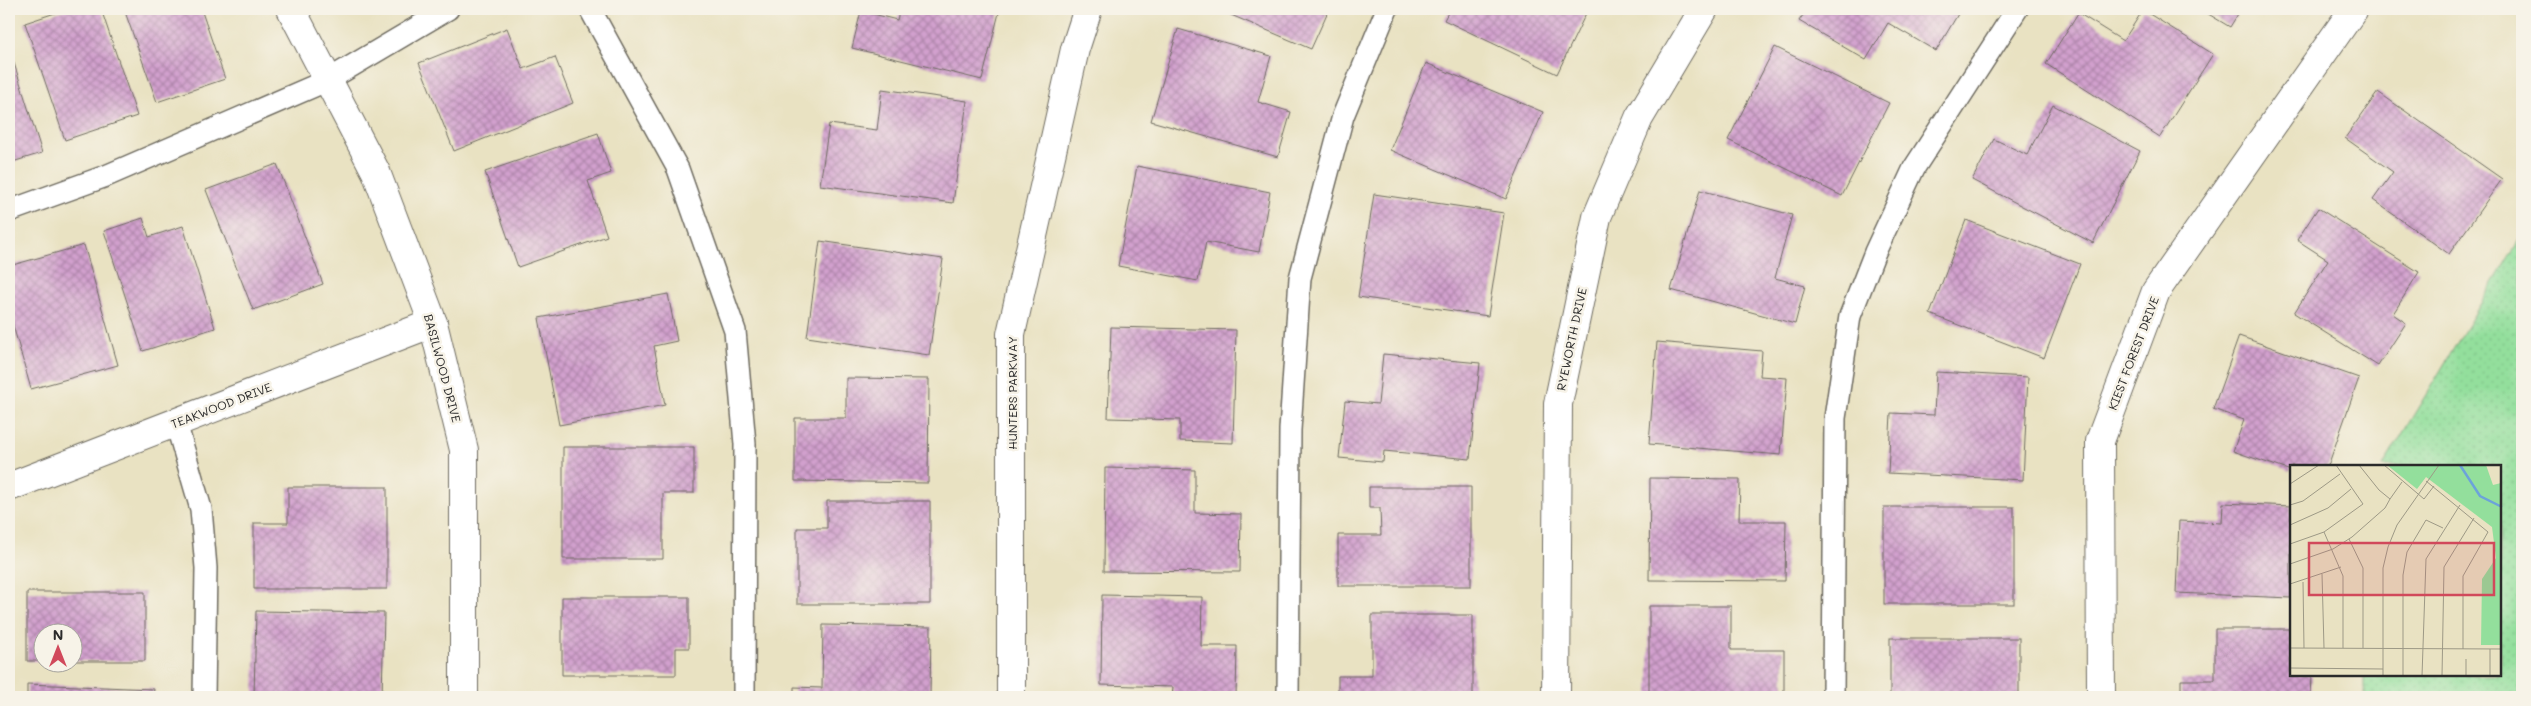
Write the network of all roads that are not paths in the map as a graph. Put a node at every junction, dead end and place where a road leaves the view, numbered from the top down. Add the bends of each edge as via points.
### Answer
1 (291, 9) edge
2 (448, 9) edge
3 (590, 9) edge
4 (1088, 9) edge
5 (1387, 9) edge
6 (1704, 9) edge
7 (2017, 9) edge
8 (2354, 9) edge
9 (328, 80) junction
10 (9, 211) edge
11 (433, 323) junction
12 (176, 423) junction
13 (9, 487) edge
14 (204, 697) edge
15 (464, 697) edge
16 (744, 697) edge
17 (1011, 697) edge
18 (1288, 697) edge
19 (1556, 697) edge
20 (1832, 697) edge
21 (2101, 697) edge

1 - 9 street, BASILWOOD DRIVE
2 - 9 lane
3 - 16 lane via 678,169 735,331 745,444
4 - 17 street, HUNTERS PARKWAY via 1075,49 1011,334
5 - 18 lane via 1343,116 1300,278 1290,430
6 - 19 street, RYEWORTH DRIVE via 1639,118 1597,217 1558,404
7 - 20 lane via 1914,168 1850,316 1835,418
8 - 21 street, KIEST FOREST DRIVE via 2156,291 2103,432 2100,441
9 - 10 lane via 106,176
9 - 11 street, BASILWOOD DRIVE via 376,172
11 - 12 street, TEAKWOOD DRIVE
11 - 15 street, BASILWOOD DRIVE via 464,450
12 - 13 street, TEAKWOOD DRIVE
12 - 14 lane via 201,509 206,568

